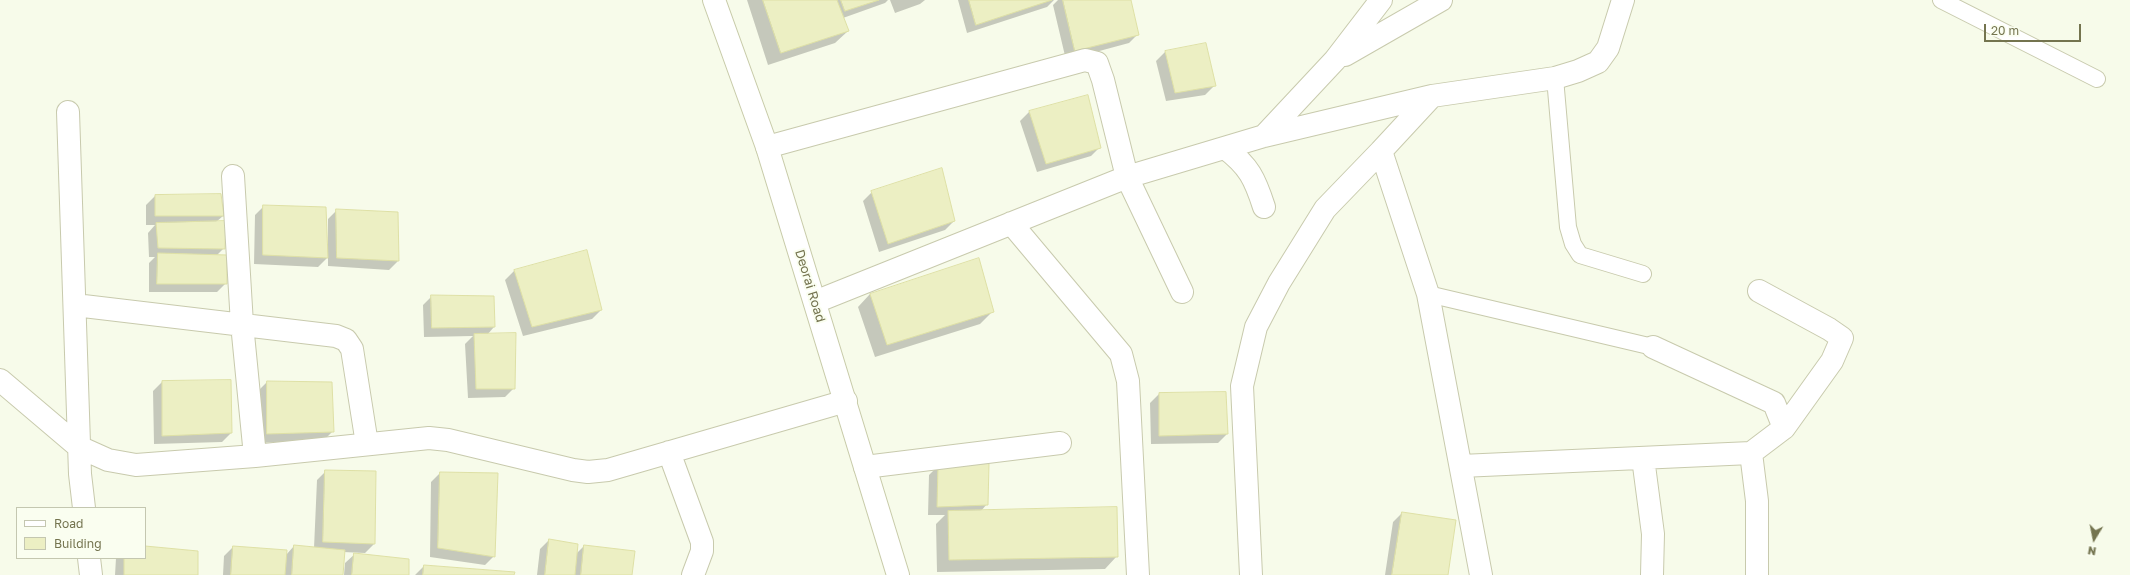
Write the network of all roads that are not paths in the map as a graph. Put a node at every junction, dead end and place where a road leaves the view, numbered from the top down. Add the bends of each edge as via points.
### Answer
1 (714, 0) edge
2 (1381, 0) edge
3 (1441, 0) edge
4 (1623, 0) edge
5 (1941, 0) edge
6 (1335, 60) junction
7 (1555, 78) junction
8 (2097, 79) dead end
9 (1432, 96) junction
10 (68, 112) dead end
11 (1264, 136) junction
12 (767, 147) junction
13 (1225, 148) junction
14 (1381, 151) junction
15 (233, 176) dead end
16 (1127, 177) junction
17 (1264, 207) dead end
18 (1011, 223) junction
19 (1643, 274) dead end
20 (1760, 291) dead end
21 (1182, 292) dead end
22 (1428, 294) junction
23 (815, 302) junction
24 (75, 305) junction
25 (242, 324) junction
26 (1653, 348) joint
27 (0, 380) edge
28 (846, 401) junction
29 (1784, 428) junction
30 (1060, 443) dead end
31 (367, 444) junction
32 (79, 447) junction
33 (669, 452) junction
34 (1751, 453) junction
35 (255, 456) junction
36 (1643, 458) junction
37 (1461, 466) junction
38 (866, 467) junction
39 (84, 507) edge
40 (89, 559) edge
41 (91, 575) edge
42 (693, 575) edge
43 (898, 575) edge
44 (1138, 575) edge
45 (1250, 575) edge
46 (1481, 575) edge
47 (1652, 575) edge
48 (1756, 575) edge

1 - 12 street, Deorai Road
2 - 6 street
3 - 6 street
4 - 7 street via 1608,48 1598,62
5 - 8 lane
6 - 11 street
7 - 9 street
7 - 19 lane via 1568,227 1573,244 1580,255
9 - 11 street
9 - 14 street
10 - 24 street
11 - 13 street
12 - 16 street via 1085,60 1097,64 1103,80
12 - 23 street, Deorai Road
13 - 16 street
13 - 17 street via 1241,160 1254,178
14 - 22 street
14 - 45 street via 1325,209 1279,283 1256,328 1242,386
15 - 25 street
16 - 18 street
16 - 21 street
18 - 23 street
18 - 44 street via 1120,354 1128,381
20 - 29 street via 1842,338 1832,361
22 - 26 lane
22 - 37 street
23 - 28 street, Deorai Road
24 - 25 street
24 - 32 street
25 - 31 street via 336,336 346,340 352,349
25 - 35 street
26 - 29 street via 1774,403
27 - 32 street
28 - 33 street
28 - 38 street, Deorai Road
29 - 34 street
30 - 38 street
31 - 33 street via 429,438 448,440 588,472 608,470
31 - 35 street
32 - 35 street via 108,460 136,465
32 - 39 street
33 - 42 street via 702,542 702,551
34 - 36 street
34 - 48 street via 1757,501
36 - 37 street
36 - 47 street via 1653,534
37 - 46 street
38 - 43 street, Deorai Road
40 - 41 street

